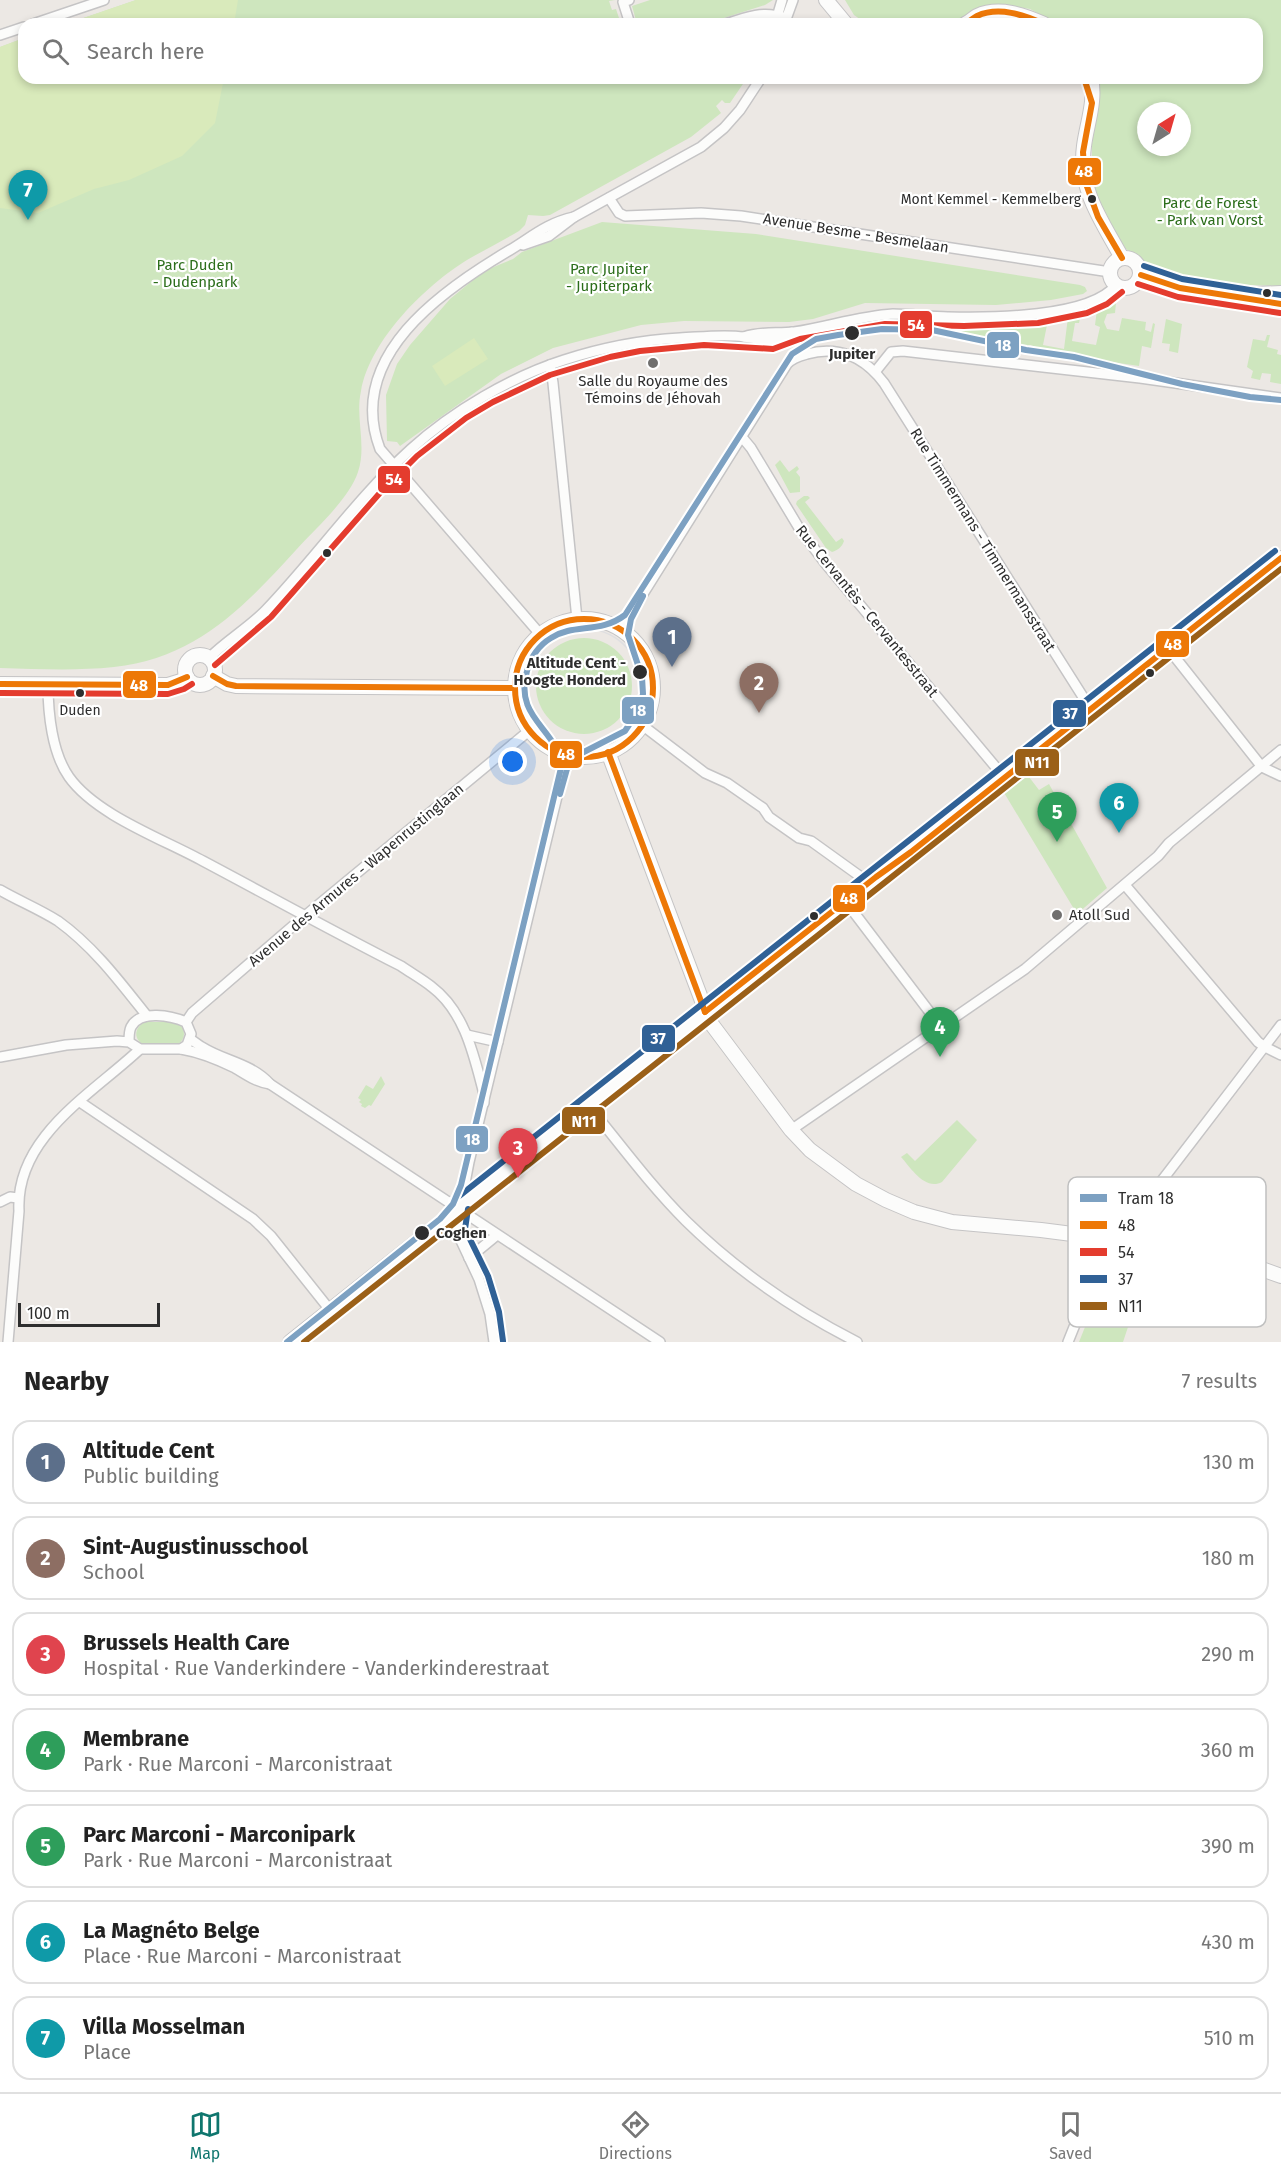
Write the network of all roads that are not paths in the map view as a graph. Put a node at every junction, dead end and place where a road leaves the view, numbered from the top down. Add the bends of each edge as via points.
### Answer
1 (66, 0) edge
2 (104, 0) edge
3 (629, 0) edge
4 (782, 0) edge
5 (793, 0) edge
6 (826, 0) edge
7 (71, 11) junction
8 (51, 18) edge
9 (628, 18) edge
10 (747, 18) edge
11 (774, 18) edge
12 (781, 18) edge
13 (782, 18) edge
14 (841, 18) edge
15 (18, 29) edge
16 (0, 35) edge
17 (757, 84) edge
18 (1086, 84) edge
19 (1092, 84) edge
20 (1092, 103) junction
21 (609, 198) junction
22 (1122, 258) junction
23 (1141, 275) junction
24 (1113, 279) junction
25 (1281, 293) edge
26 (1241, 296) junction
27 (1281, 304) edge
28 (550, 365) junction
29 (875, 372) junction
30 (1281, 398) edge
31 (741, 436) junction
32 (394, 465) junction
33 (1281, 558) edge
34 (577, 619) junction
35 (621, 629) junction
36 (540, 634) junction
37 (1167, 647) junction
38 (209, 658) junction
39 (213, 676) junction
40 (187, 677) junction
41 (0, 684) edge
42 (48, 685) junction
43 (514, 688) junction
44 (1090, 708) junction
45 (642, 725) junction
46 (530, 730) junction
47 (1281, 750) edge
48 (608, 752) junction
49 (567, 755) junction
50 (1262, 766) junction
51 (1281, 776) edge
52 (1004, 777) junction
53 (867, 885) junction
54 (1125, 885) junction
55 (1, 894) edge
56 (846, 902) junction
57 (305, 917) junction
58 (705, 1012) junction
59 (147, 1016) junction
60 (186, 1023) junction
61 (1281, 1025) edge
62 (941, 1026) junction
63 (467, 1035) junction
64 (190, 1039) junction
65 (129, 1042) junction
66 (498, 1042) junction
67 (1265, 1047) junction
68 (140, 1049) junction
69 (181, 1049) junction
70 (1281, 1055) edge
71 (0, 1056) edge
72 (270, 1084) junction
73 (80, 1102) junction
74 (484, 1103) junction
75 (588, 1105) junction
76 (791, 1130) junction
77 (1165, 1177) edge
78 (18, 1198) junction
79 (0, 1202) edge
80 (459, 1208) junction
81 (1068, 1233) edge
82 (496, 1235) junction
83 (469, 1258) junction
84 (1266, 1271) edge
85 (1281, 1276) edge
86 (330, 1310) junction
87 (1074, 1327) edge
88 (8, 1342) edge
89 (290, 1342) edge
90 (494, 1342) edge
91 (660, 1342) edge
92 (857, 1342) edge
93 (1068, 1342) edge

1 - 7 street
2 - 7 street
3 - 9 street via 623,2
4 - 12 street
5 - 13 street
6 - 14 street
7 - 8 street
10 - 11 street via 761,14
15 - 16 street
17 - 21 street via 740,110 714,137
18 - 20 street
19 - 20 street
20 - 22 street via 1083,152 1085,181 1098,217
21 - 24 street, Avenue Besme - Besmelaan via 625,216 741,216
21 - 32 street via 574,217 555,221 480,267 437,299 400,339 382,365 374,390 372,417 380,449
22 - 23 street via 1136,261
22 - 24 street, Avenue Besme - Besmelaan via 1113,263
23 - 24 street, Avenue Besme - Besmelaan via 1133,286 1124,288
23 - 26 street via 1180,288
24 - 28 street, Avenue Besme - Besmelaan via 1111,291 1092,302 1052,311 948,317 894,314 792,332 637,342
25 - 26 street
26 - 27 street
28 - 32 street, Avenue Besme - Besmelaan via 510,382 459,413
28 - 34 street
29 - 30 street via 891,352 903,351
29 - 31 street via 843,352 827,350 790,360
29 - 44 street, Rue Timmermans - Timmermansstraat
31 - 35 street
31 - 52 street, Rue Cervantès - Cervantesstraat via 825,563
32 - 36 street
32 - 38 street, Avenue Besme - Besmelaan via 264,612
33 - 37 street
34 - 35 street via 608,622
34 - 36 street
35 - 45 street via 642,651 652,672 653,692
36 - 43 street via 521,659
37 - 44 street
37 - 50 street
38 - 39 street via 214,664
38 - 40 street via 190,658 185,670
39 - 40 street via 207,683 198,684
39 - 43 street via 236,686
40 - 42 street via 168,685
41 - 42 street
42 - 57 street via 54,744 68,777 92,801
43 - 46 street via 518,707
44 - 52 street
45 - 48 street via 628,741
45 - 53 street via 705,773 763,808 769,817 799,838 811,841
46 - 49 street via 549,748
46 - 57 street, Avenue des Armures - Wapenrustinglaan
47 - 50 street
48 - 49 street via 583,757
48 - 58 street
49 - 66 street
50 - 51 street
50 - 54 street
52 - 53 street
53 - 56 street
54 - 62 street via 1025,969
54 - 67 street
55 - 59 street via 31,905 73,933 103,961
56 - 58 street
56 - 62 street
57 - 60 street, Avenue des Armures - Wapenrustinglaan via 192,1013
57 - 63 street via 401,966 434,988 454,1011
58 - 75 street
58 - 76 street
59 - 60 street via 177,1018
59 - 65 street via 130,1028
60 - 64 street
61 - 67 street
62 - 76 street
63 - 66 street
63 - 74 street
64 - 69 street
64 - 72 street via 255,1071
65 - 68 street
65 - 71 street via 66,1045
66 - 74 street
67 - 70 street
67 - 77 street
68 - 69 street
68 - 73 street
69 - 72 street via 200,1053
72 - 80 street
73 - 78 street via 42,1140 26,1166
73 - 86 street via 253,1219
74 - 80 street
75 - 80 street
75 - 92 street via 657,1190 707,1240 789,1302
76 - 81 street via 830,1167 914,1212 952,1222
78 - 79 street
78 - 88 street
80 - 82 street
80 - 83 street via 456,1230
80 - 86 street
82 - 83 street
82 - 91 street
83 - 90 street via 490,1314
84 - 85 street
86 - 89 street
87 - 93 street

